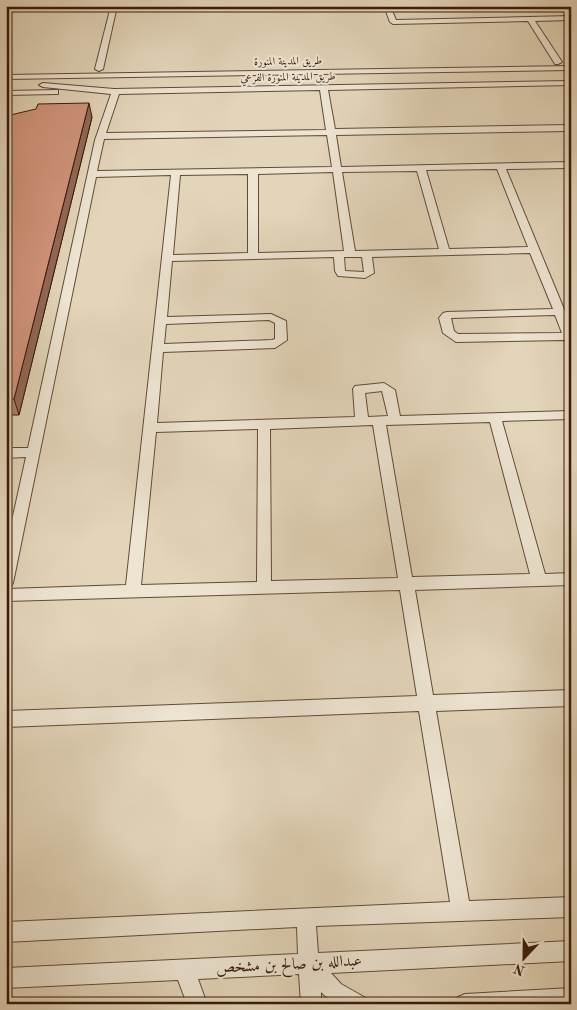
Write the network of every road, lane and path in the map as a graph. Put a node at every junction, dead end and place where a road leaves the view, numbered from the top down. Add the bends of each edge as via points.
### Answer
1 (114, 6) edge
2 (387, 6) edge
3 (556, 12) dead end
4 (571, 18) edge
5 (530, 19) junction
6 (562, 19) junction
7 (571, 61) edge
8 (558, 62) junction
9 (488, 63) junction
10 (261, 66) junction
11 (128, 68) junction
12 (571, 68) edge
13 (99, 69) junction
14 (455, 69) junction
15 (6, 71) edge
16 (72, 76) junction
17 (571, 76) edge
18 (6, 77) edge
19 (312, 77) junction
20 (462, 78) junction
21 (571, 83) edge
22 (43, 85) junction
23 (500, 85) junction
24 (6, 86) edge
25 (324, 88) junction
26 (251, 90) junction
27 (116, 92) junction
28 (6, 93) edge
29 (571, 128) edge
30 (331, 132) junction
31 (101, 136) junction
32 (571, 165) edge
33 (500, 166) junction
34 (421, 168) junction
35 (337, 170) junction
36 (254, 171) junction
37 (176, 173) junction
38 (92, 174) junction
39 (534, 250) junction
40 (445, 252) junction
41 (339, 254) junction
42 (350, 254) junction
43 (367, 254) junction
44 (253, 256) junction
45 (167, 258) junction
46 (559, 312) junction
47 (160, 321) junction
48 (570, 338) edge
49 (158, 348) junction
50 (571, 416) edge
51 (495, 418) junction
52 (387, 421) junction
53 (362, 422) junction
54 (264, 424) junction
55 (150, 428) junction
56 (34, 452) junction
57 (6, 453) edge
58 (571, 579) edge
59 (539, 580) junction
60 (6, 583) edge
61 (406, 585) junction
62 (264, 588) junction
63 (133, 592) junction
64 (6, 595) edge
65 (571, 698) edge
66 (426, 704) junction
67 (6, 719) edge
68 (571, 907) edge
69 (461, 912) junction
70 (306, 916) junction
71 (6, 932) edge
72 (571, 951) edge
73 (309, 964) junction
74 (185, 970) junction
75 (6, 978) edge
76 (571, 998) edge
77 (197, 1004) edge
78 (311, 1004) edge
79 (357, 1004) edge
80 (465, 1004) edge

1 - 13 street
2 - 5 street via 393,22
3 - 6 street
4 - 6 street
5 - 6 street
5 - 8 street
7 - 8 street, طريق المدينة المنورة الفرعي
8 - 9 street, طريق المدينة المنورة الفرعي
9 - 10 street, طريق المدينة المنورة الفرعي
9 - 14 street
10 - 11 street, طريق المدينة المنورة الفرعي
10 - 19 street
11 - 13 street, طريق المدينة المنورة الفرعي
11 - 16 street, طريق المدينة المنورة الفرعي
12 - 14 street, طريق المدينة المنورة
13 - 15 street, طريق المدينة المنورة الفرعي
14 - 19 street, طريق المدينة المنورة
16 - 18 street, طريق المدينة المنورة
16 - 19 street, طريق المدينة المنورة
17 - 20 street, طريق المدينة المنورة
19 - 20 street, طريق المدينة المنورة
19 - 22 street, طريق المدينة المنورة
19 - 26 street
20 - 23 street
21 - 23 street, طريق المدينة المنورة الفرعي
22 - 24 street, طريق المدينة المنورة
22 - 27 street
23 - 25 street, طريق المدينة المنورة الفرعي
25 - 26 street, طريق المدينة المنورة الفرعي
25 - 30 street
26 - 27 street, طريق المدينة المنورة الفرعي
27 - 28 street, طريق المدينة المنورة الفرعي
27 - 31 street
29 - 30 street
30 - 31 street
30 - 35 street
31 - 38 street
32 - 33 street
33 - 34 street
33 - 39 street
34 - 35 street
34 - 40 street
35 - 36 street
35 - 42 street
36 - 37 street
36 - 44 street
37 - 38 street
37 - 45 street
38 - 56 street
39 - 40 street
39 - 46 street
40 - 43 street
41 - 42 street
41 - 43 street via 342,274 365,275 369,273
41 - 44 street
42 - 43 street
44 - 45 street
45 - 47 street
46 - 48 street
46 - 48 street via 452,314 445,318 449,333 456,338
47 - 49 street
47 - 49 street via 271,317 280,321 281,340 276,344
49 - 55 street
50 - 51 street
51 - 52 street
51 - 59 street
52 - 53 street
52 - 53 street via 389,390 384,387 361,388 358,391
52 - 61 street
53 - 54 street
54 - 55 street
54 - 62 street
55 - 63 street
56 - 57 street
56 - 60 street
58 - 59 street
59 - 61 street
61 - 62 street
61 - 66 street
62 - 63 street
63 - 64 street
65 - 66 street
66 - 67 street
66 - 69 street
68 - 69 street
69 - 70 street
70 - 71 street
70 - 73 street
72 - 73 street, عبدالله بن صالح بن مشخص
73 - 74 street, عبدالله بن صالح بن مشخص
73 - 78 street
73 - 79 street via 334,991
74 - 75 street, عبدالله بن صالح بن مشخص
74 - 77 street
76 - 80 street

